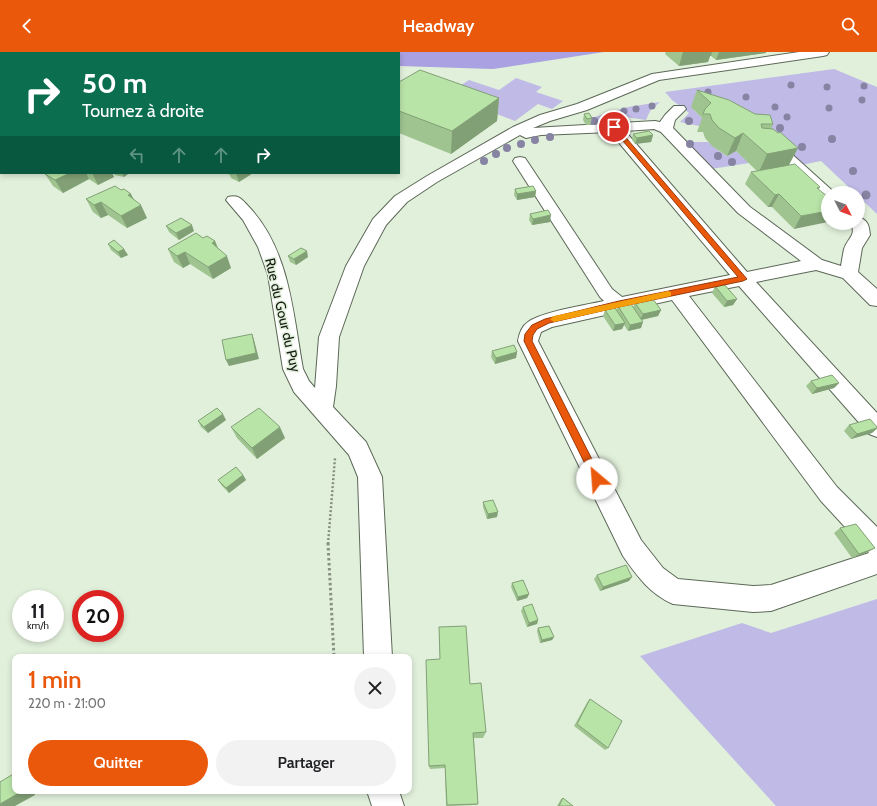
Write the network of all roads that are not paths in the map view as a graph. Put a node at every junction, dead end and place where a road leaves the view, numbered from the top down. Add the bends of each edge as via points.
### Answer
1 (823, 52) edge
2 (679, 109) dead end
3 (614, 127) junction
4 (666, 129) junction
5 (494, 143) junction
6 (780, 151) edge
7 (520, 161) dead end
8 (821, 188) edge
9 (234, 200) dead end
10 (862, 230) edge
11 (816, 264) junction
12 (849, 274) junction
13 (743, 279) junction
14 (676, 292) junction
15 (877, 300) edge
16 (619, 304) junction
17 (322, 408) junction
18 (877, 428) edge
19 (877, 544) edge
20 (877, 562) edge
21 (378, 654) edge
22 (384, 794) edge
23 (388, 806) edge

1 - 5 street via 656,77 582,107 545,118
2 - 4 street via 666,124
3 - 4 street via 655,125
3 - 5 street via 541,131
3 - 13 street
4 - 11 street via 744,210
5 - 17 street via 434,172 401,199 379,223 355,266 329,337
6 - 8 street
7 - 16 street via 606,293
9 - 17 street, Rue du Gour du Puy via 250,218 267,247 277,275 293,368 301,386
10 - 12 street via 862,234 853,248
11 - 12 street
11 - 13 street
12 - 15 street
13 - 14 street
13 - 18 street
14 - 16 street
14 - 19 street via 830,494
16 - 20 street via 547,321 534,327 528,341 632,548 654,577 673,590 753,599 771,598
17 - 21 street, Rue du Gour du Puy via 358,449 370,477
22 - 23 street

